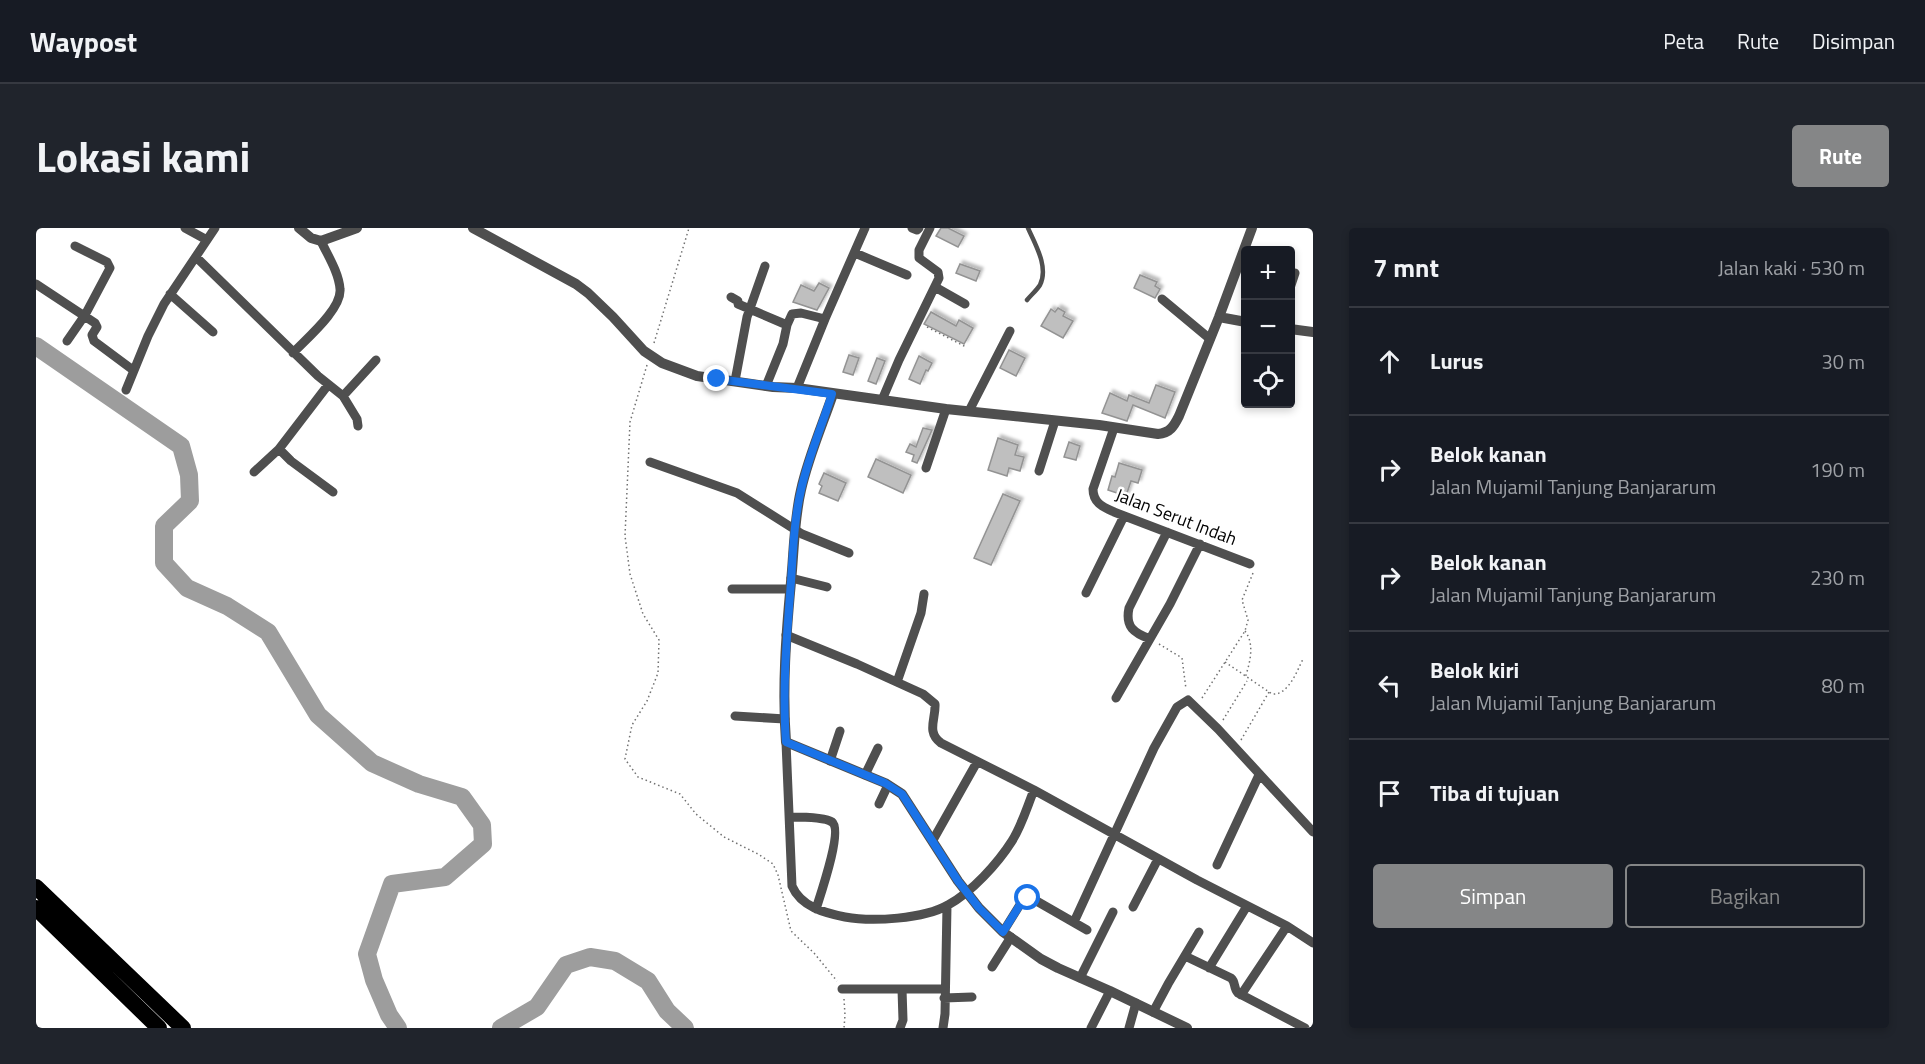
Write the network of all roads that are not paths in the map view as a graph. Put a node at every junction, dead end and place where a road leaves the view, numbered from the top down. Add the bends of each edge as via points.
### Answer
1 (185, 228) edge
2 (215, 228) edge
3 (299, 228) edge
4 (357, 228) edge
5 (473, 228) edge
6 (865, 228) edge
7 (912, 228) edge
8 (919, 228) edge
9 (930, 228) edge
10 (1029, 228) edge
11 (1252, 228) edge
12 (207, 240) junction
13 (321, 241) junction
14 (75, 246) dead end
15 (855, 252) junction
16 (196, 257) junction
17 (765, 266) dead end
18 (908, 275) dead end
19 (36, 284) edge
20 (935, 287) junction
21 (170, 294) junction
22 (731, 297) dead end
23 (1162, 299) dead end
24 (1027, 300) dead end
25 (965, 304) dead end
26 (749, 310) junction
27 (85, 315) junction
28 (1219, 317) junction
29 (825, 319) junction
30 (1241, 321) edge
31 (787, 326) junction
32 (1295, 330) edge
33 (1010, 331) dead end
34 (213, 332) dead end
35 (1313, 332) edge
36 (1210, 339) junction
37 (67, 341) dead end
38 (293, 353) junction
39 (376, 360) dead end
40 (133, 370) junction
41 (735, 381) junction
42 (328, 385) junction
43 (766, 386) junction
44 (797, 388) junction
45 (126, 390) dead end
46 (832, 394) junction
47 (342, 396) junction
48 (882, 400) junction
49 (946, 409) junction
50 (969, 411) junction
51 (1055, 421) junction
52 (358, 426) dead end
53 (1114, 428) junction
54 (279, 449) junction
55 (650, 462) dead end
56 (926, 468) dead end
57 (1038, 471) dead end
58 (254, 472) dead end
59 (333, 492) dead end
60 (1124, 516) junction
61 (795, 529) junction
62 (1167, 532) junction
63 (1200, 544) junction
64 (849, 553) dead end
65 (1250, 564) road end
66 (791, 584) junction
67 (827, 587) dead end
68 (732, 589) dead end
69 (1086, 593) dead end
70 (924, 594) dead end
71 (786, 635) junction
72 (1150, 639) junction
73 (897, 682) junction
74 (1116, 698) dead end
75 (735, 716) dead end
76 (785, 719) junction
77 (840, 731) dead end
78 (786, 742) junction
79 (878, 748) dead end
80 (830, 761) junction
81 (978, 762) junction
82 (865, 775) junction
83 (1259, 775) junction
84 (888, 785) junction
85 (1034, 790) junction
86 (879, 804) dead end
87 (790, 817) junction
88 (1313, 832) edge
89 (1113, 835) junction
90 (933, 840) junction
91 (1158, 859) junction
92 (1216, 865) dead end
93 (36, 887) edge
94 (968, 892) junction
95 (947, 906) junction
96 (1247, 906) junction
97 (1133, 907) dead end
98 (36, 908) edge
99 (816, 909) junction
100 (1113, 912) dead end
101 (1074, 922) junction
102 (1287, 926) junction
103 (1087, 930) dead end
104 (1199, 932) dead end
105 (1007, 935) junction
106 (1313, 943) edge
107 (1185, 956) junction
108 (992, 967) dead end
109 (1209, 968) junction
110 (1080, 978) junction
111 (842, 989) road end
112 (902, 989) junction
113 (1110, 991) junction
114 (944, 993) junction
115 (1241, 995) junction
116 (972, 997) dead end
117 (1136, 1004) junction
118 (1154, 1012) junction
119 (1168, 1024) edge
120 (159, 1028) edge
121 (183, 1028) edge
122 (900, 1028) edge
123 (943, 1028) edge
124 (1091, 1028) edge
125 (1129, 1028) edge
126 (1186, 1028) edge
127 (1305, 1028) edge

1 - 12 street
2 - 12 street
3 - 13 street
4 - 13 street
5 - 41 street via 588,293 655,360 697,376
6 - 15 street
7 - 8 street
9 - 20 street via 918,255 939,272
10 - 24 lane via 1043,270 1040,285
11 - 28 street
12 - 16 street
13 - 38 street via 339,284 339,300
14 - 27 street via 110,268
15 - 18 street
15 - 29 street
16 - 21 street
16 - 38 street
17 - 26 street
19 - 27 street
20 - 25 street
20 - 48 street
21 - 34 street
21 - 40 street
22 - 26 street
23 - 36 street
26 - 31 street
26 - 41 street
27 - 37 street
27 - 40 street via 95,323 94,341
28 - 30 street
28 - 36 street
29 - 31 street via 792,314
29 - 44 street
31 - 43 street
32 - 35 street
33 - 50 street
36 - 53 street via 1170,430 1158,434
38 - 42 street
39 - 47 street
40 - 45 street
41 - 43 street
42 - 47 street
42 - 54 street
43 - 44 street
44 - 46 street
46 - 48 street
46 - 61 street via 807,467
47 - 52 street
48 - 49 street
49 - 50 street
49 - 56 street
50 - 51 street
51 - 53 street
51 - 57 street
53 - 60 street, Jalan Serut Indah via 1093,495 1098,503
54 - 58 street
54 - 59 street
55 - 61 street via 737,493
60 - 62 street, Jalan Serut Indah
60 - 69 street
61 - 64 street
61 - 66 street
62 - 63 street, Jalan Serut Indah
62 - 72 street via 1127,618 1138,635
63 - 65 street, Jalan Serut Indah
63 - 72 street
66 - 67 street
66 - 68 street
66 - 71 street
70 - 73 street
71 - 73 street
71 - 76 street
72 - 74 street
73 - 81 street via 934,701 932,732 936,739
75 - 76 street
76 - 78 street
77 - 80 street
78 - 80 street
78 - 87 street
79 - 82 street
80 - 82 street
81 - 85 street
81 - 90 street
82 - 84 street
83 - 88 street
83 - 89 street via 1188,700 1177,707 1167,724
83 - 92 street
84 - 86 street
84 - 90 street via 906,797
85 - 89 street
85 - 94 street via 1013,839
87 - 99 street via 792,886 799,897
87 - 99 street via 827,820 835,826
89 - 91 street
89 - 101 street
90 - 94 street
91 - 96 street
91 - 97 street
93 - 121 highway
94 - 95 street
94 - 105 street
95 - 99 street via 879,919 859,919
95 - 114 street
96 - 102 street
96 - 109 street
98 - 120 highway
100 - 110 street
101 - 103 street
101 - 105 street via 1028,898 1023,900
102 - 106 street
102 - 115 street
104 - 107 street
105 - 108 street
105 - 110 street via 1041,959
107 - 109 street
107 - 118 street
109 - 115 street via 1232,979
110 - 113 street
111 - 112 street
112 - 114 street
112 - 122 street
113 - 117 street
113 - 124 street
114 - 116 street
114 - 123 street
115 - 127 street
117 - 118 street
117 - 125 street
118 - 119 street
119 - 126 street

